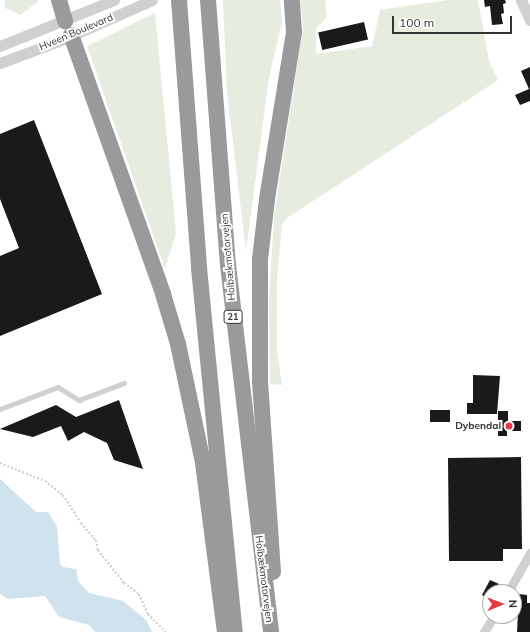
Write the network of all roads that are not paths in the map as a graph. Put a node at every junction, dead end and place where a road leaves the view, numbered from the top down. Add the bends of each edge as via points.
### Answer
1 (59, 0) edge
2 (114, 0) edge
3 (179, 0) edge
4 (208, 0) edge
5 (292, 0) edge
6 (521, 0) edge
7 (148, 2) edge
8 (530, 20) edge
9 (68, 28) junction
10 (0, 46) edge
11 (0, 63) edge
12 (124, 383) dead end
13 (0, 409) edge
14 (530, 553) edge
15 (513, 584) edge
16 (225, 632) edge
17 (235, 632) edge
18 (272, 632) edge

1 - 9 highway
2 - 9 street, Hveen Boulevard
3 - 17 highway via 199,268
4 - 18 highway, Holbækmotorvejen / 21 via 228,264
5 - 18 highway via 294,32 266,199 260,259 260,380 273,565
6 - 8 street
7 - 9 street, Hveen Boulevard
9 - 10 street, Hveen Boulevard
9 - 11 street, Hveen Boulevard
9 - 16 highway via 164,294 178,344 203,463
12 - 13 lane via 79,400 58,387
14 - 15 street

